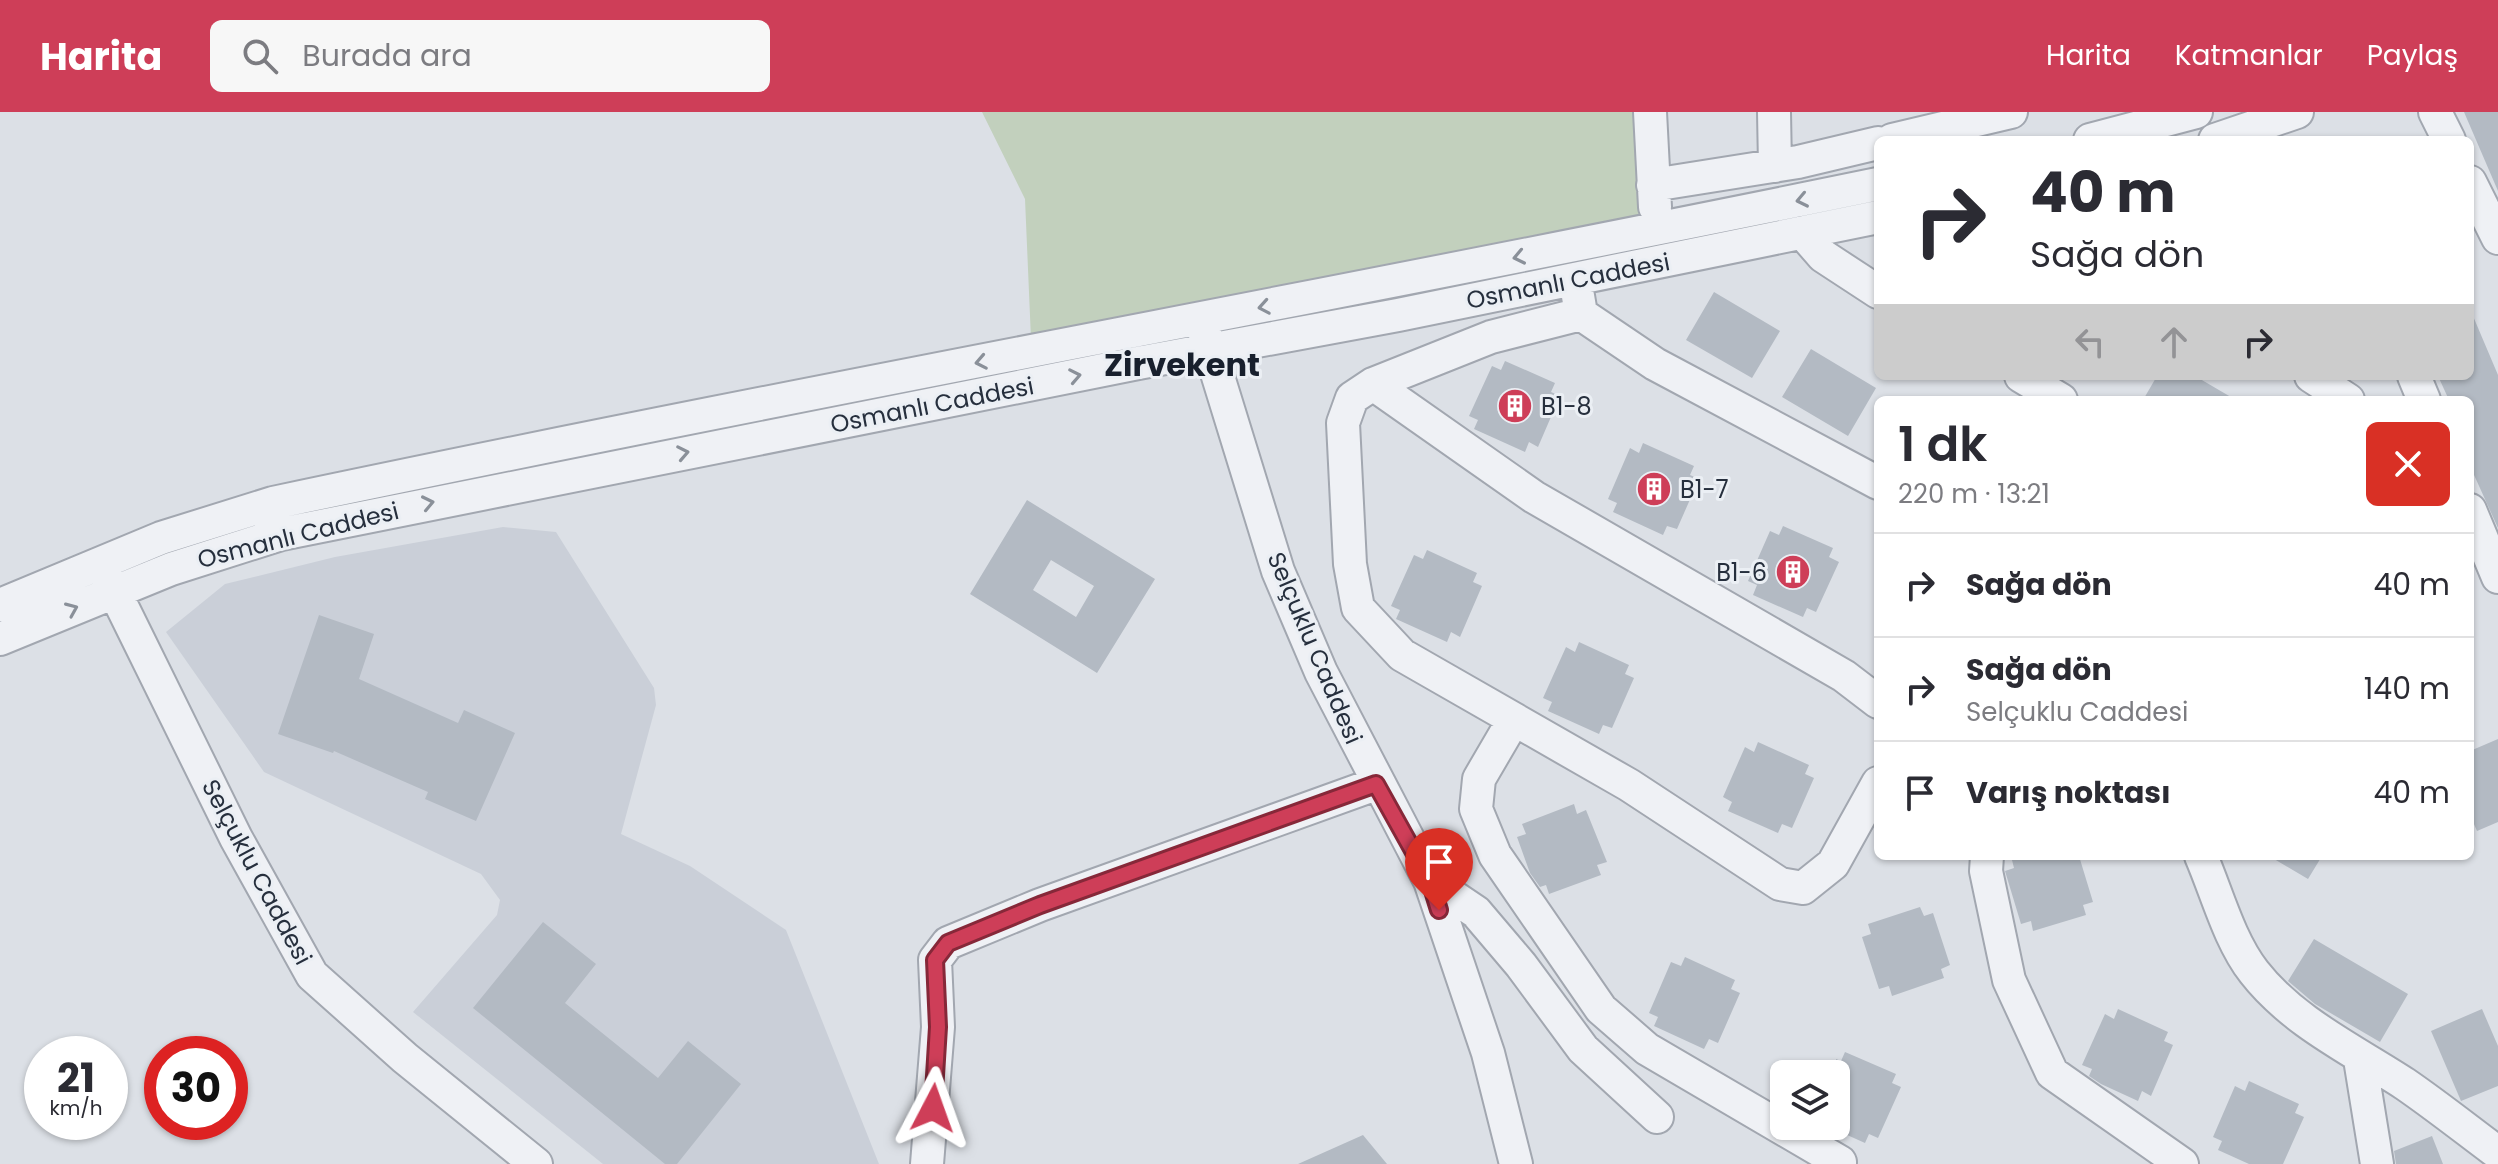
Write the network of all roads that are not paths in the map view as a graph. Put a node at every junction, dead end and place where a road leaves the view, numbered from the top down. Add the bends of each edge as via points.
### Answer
1 (1650, 112) edge
2 (1774, 112) edge
3 (2297, 112) edge
4 (2435, 112) edge
5 (2000, 113) edge
6 (2182, 114) edge
7 (2252, 134) edge
8 (1908, 136) edge
9 (2104, 136) edge
10 (2447, 136) edge
11 (1874, 144) edge
12 (1775, 166) junction
13 (1653, 185) junction
14 (1874, 185) edge
15 (2474, 190) edge
16 (1874, 218) edge
17 (1657, 230) junction
18 (1803, 233) junction
19 (2498, 238) edge
20 (1569, 247) junction
21 (1575, 279) junction
22 (1874, 289) edge
23 (1581, 314) junction
24 (1200, 319) junction
25 (1209, 350) junction
26 (2028, 380) edge
27 (2317, 380) edge
28 (1373, 384) junction
29 (2054, 396) edge
30 (2342, 396) edge
31 (1874, 481) edge
32 (2474, 520) edge
33 (108, 577) junction
34 (2498, 577) edge
35 (0, 605) edge
36 (0, 639) edge
37 (1874, 699) edge
38 (1514, 719) junction
39 (1376, 784) junction
40 (1874, 790) edge
41 (2203, 860) edge
42 (1980, 861) edge
43 (1430, 881) junction
44 (2360, 1059) junction
45 (1657, 1117) dead end
46 (2498, 1153) edge
47 (1840, 1162) dead end
48 (536, 1164) edge
49 (927, 1164) edge
50 (1516, 1164) edge
51 (2182, 1164) edge
52 (2377, 1164) edge

1 - 13 street
2 - 12 street
3 - 7 street
4 - 10 street
5 - 8 street
6 - 9 street
11 - 12 street
12 - 13 street
13 - 17 street
14 -> 17 street, Osmanlı Caddesi
15 - 19 street
16 - 18 street, Osmanlı Caddesi
17 - 20 street, Osmanlı Caddesi
18 - 21 street, Osmanlı Caddesi
18 - 22 street via 1823,256
20 - 21 street
20 -> 24 street, Osmanlı Caddesi
21 - 23 street
21 - 25 street, Osmanlı Caddesi
23 - 28 street via 1491,337
23 - 31 street via 1655,364
24 - 25 street, Selçuklu Caddesi
24 -> 33 street, Osmanlı Caddesi via 273,503 161,538
33 -> 25 street, Osmanlı Caddesi via 296,531
25 - 39 street, Selçuklu Caddesi via 1278,571
26 - 29 street
27 - 30 street
28 - 37 street via 1534,497 1844,676
28 - 38 street via 1352,398 1343,423 1350,564 1358,608 1402,655
32 - 34 street
33 - 35 street, Osmanlı Caddesi
36 -> 33 street, Osmanlı Caddesi
33 - 48 street, Selçuklu Caddesi via 236,838 312,975
38 - 40 street via 1629,785 1780,884 1803,888 1833,864
38 - 47 street via 1479,779 1476,809 1495,855 1601,1009 1647,1049
39 - 43 street, Selçuklu Caddesi
39 - 49 street via 948,943 935,960 938,1027
41 - 44 street via 2253,971 2281,1001
42 - 51 street via 2009,980 2052,1073
43 - 45 street via 1476,912 1583,1049
43 - 50 street, Selçuklu Caddesi via 1488,1053
44 - 46 street via 2404,1084
44 - 52 street

